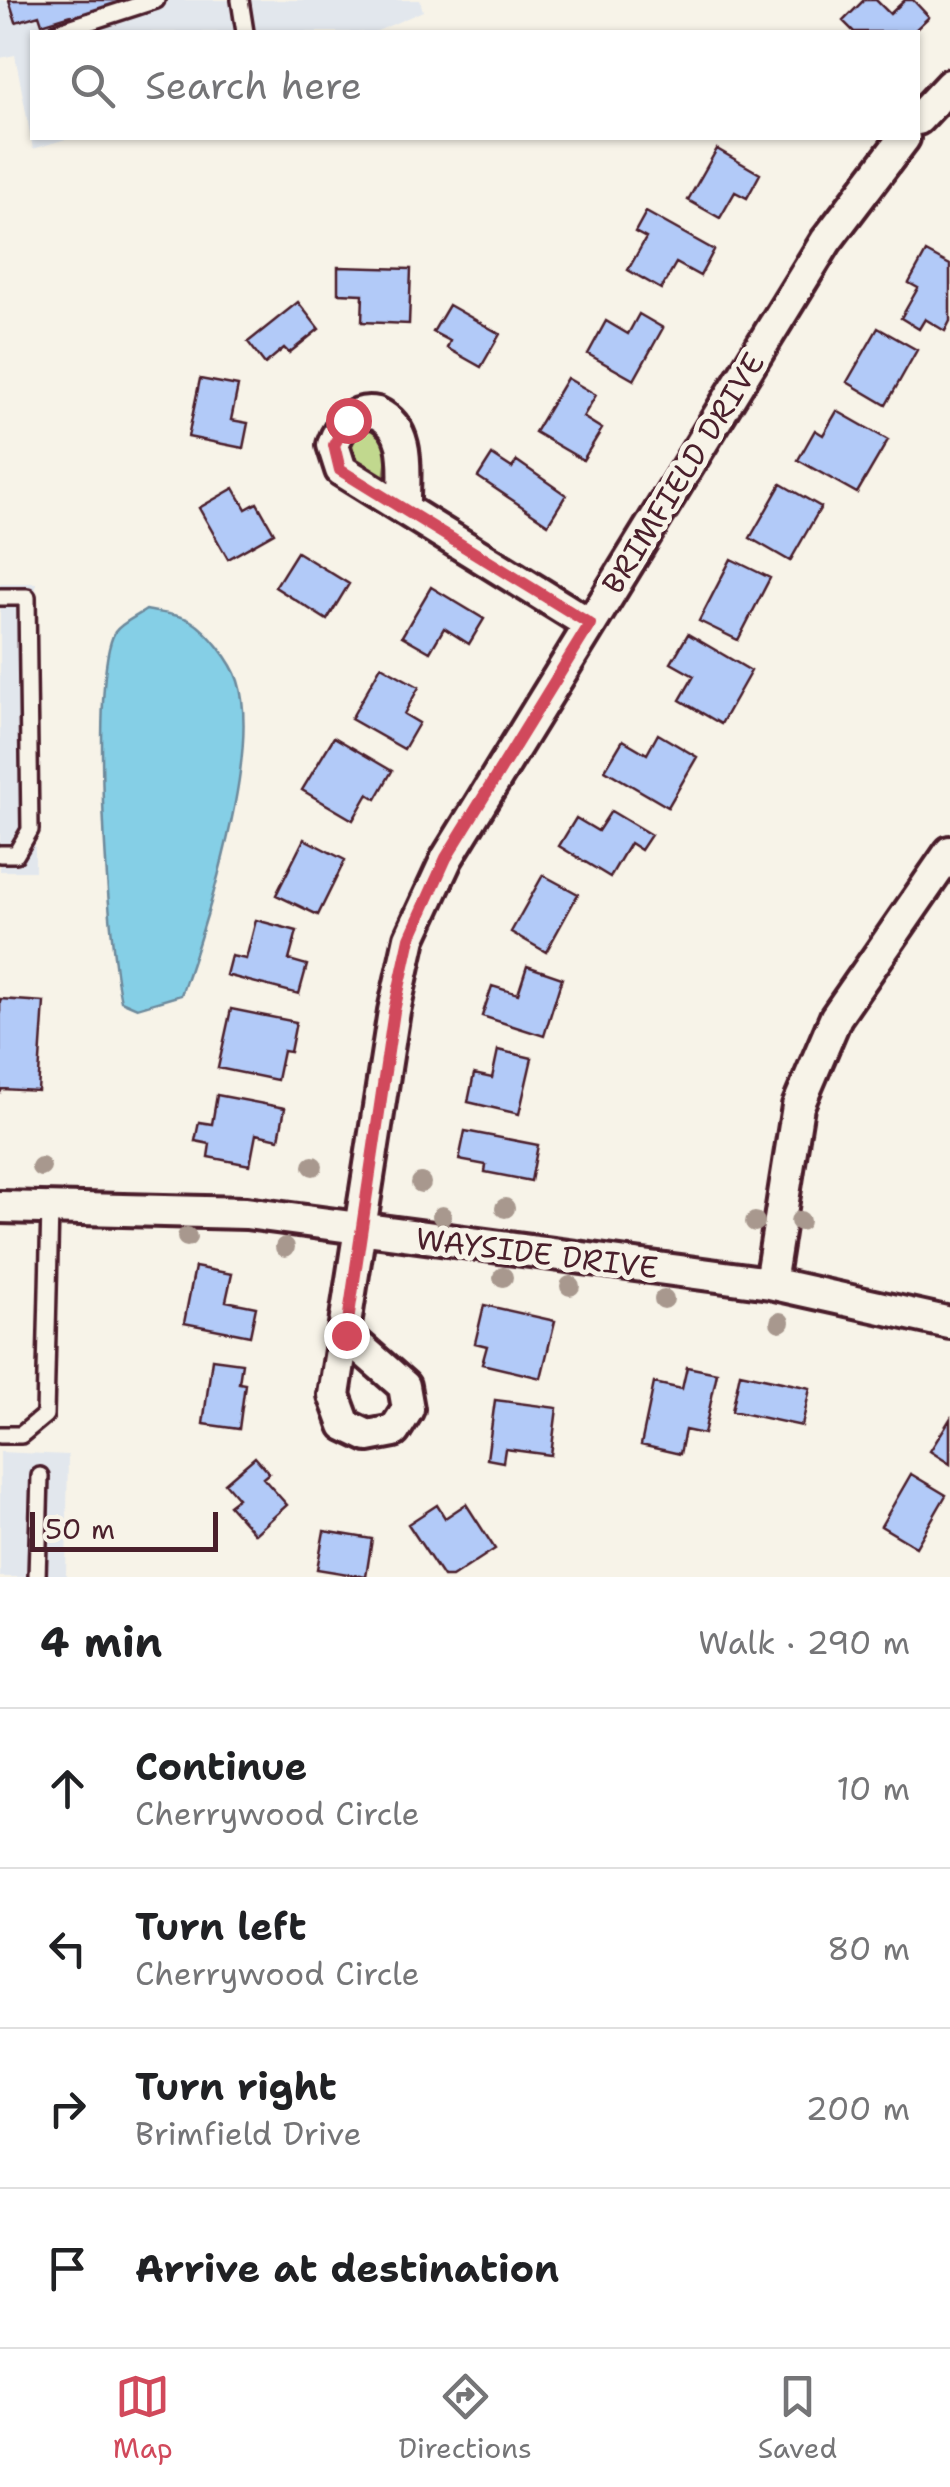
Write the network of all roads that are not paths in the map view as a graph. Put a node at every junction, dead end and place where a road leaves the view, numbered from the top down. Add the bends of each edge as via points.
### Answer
1 (156, 0) edge
2 (240, 0) edge
3 (64, 30) edge
4 (244, 30) edge
5 (950, 85) edge
6 (920, 117) edge
7 (902, 140) edge
8 (404, 508) dead end
9 (0, 597) edge
10 (590, 624) junction
11 (950, 852) edge
12 (0, 854) edge
13 (0, 1207) edge
14 (50, 1208) junction
15 (361, 1230) junction
16 (770, 1283) junction
17 (950, 1323) edge
18 (346, 1335) dead end
19 (0, 1435) edge
20 (40, 1476) dead end
21 (37, 1577) edge

1 - 3 lane
2 - 4 lane
5 - 6 street
7 - 10 street, BRIMFIELD DRIVE via 826,241
8 - 10 street
9 - 12 lane via 26,597 30,830 16,854
10 - 15 street, BRIMFIELD DRIVE via 446,858 410,938
11 - 16 street via 836,1017 798,1106
13 - 14 street, WAYSIDE DRIVE
14 - 15 street, WAYSIDE DRIVE via 246,1213
14 - 19 lane via 45,1415 22,1435
15 - 16 street, WAYSIDE DRIVE
15 - 18 street, BRIMFIELD DRIVE
16 - 17 street, WAYSIDE DRIVE
20 - 21 lane

